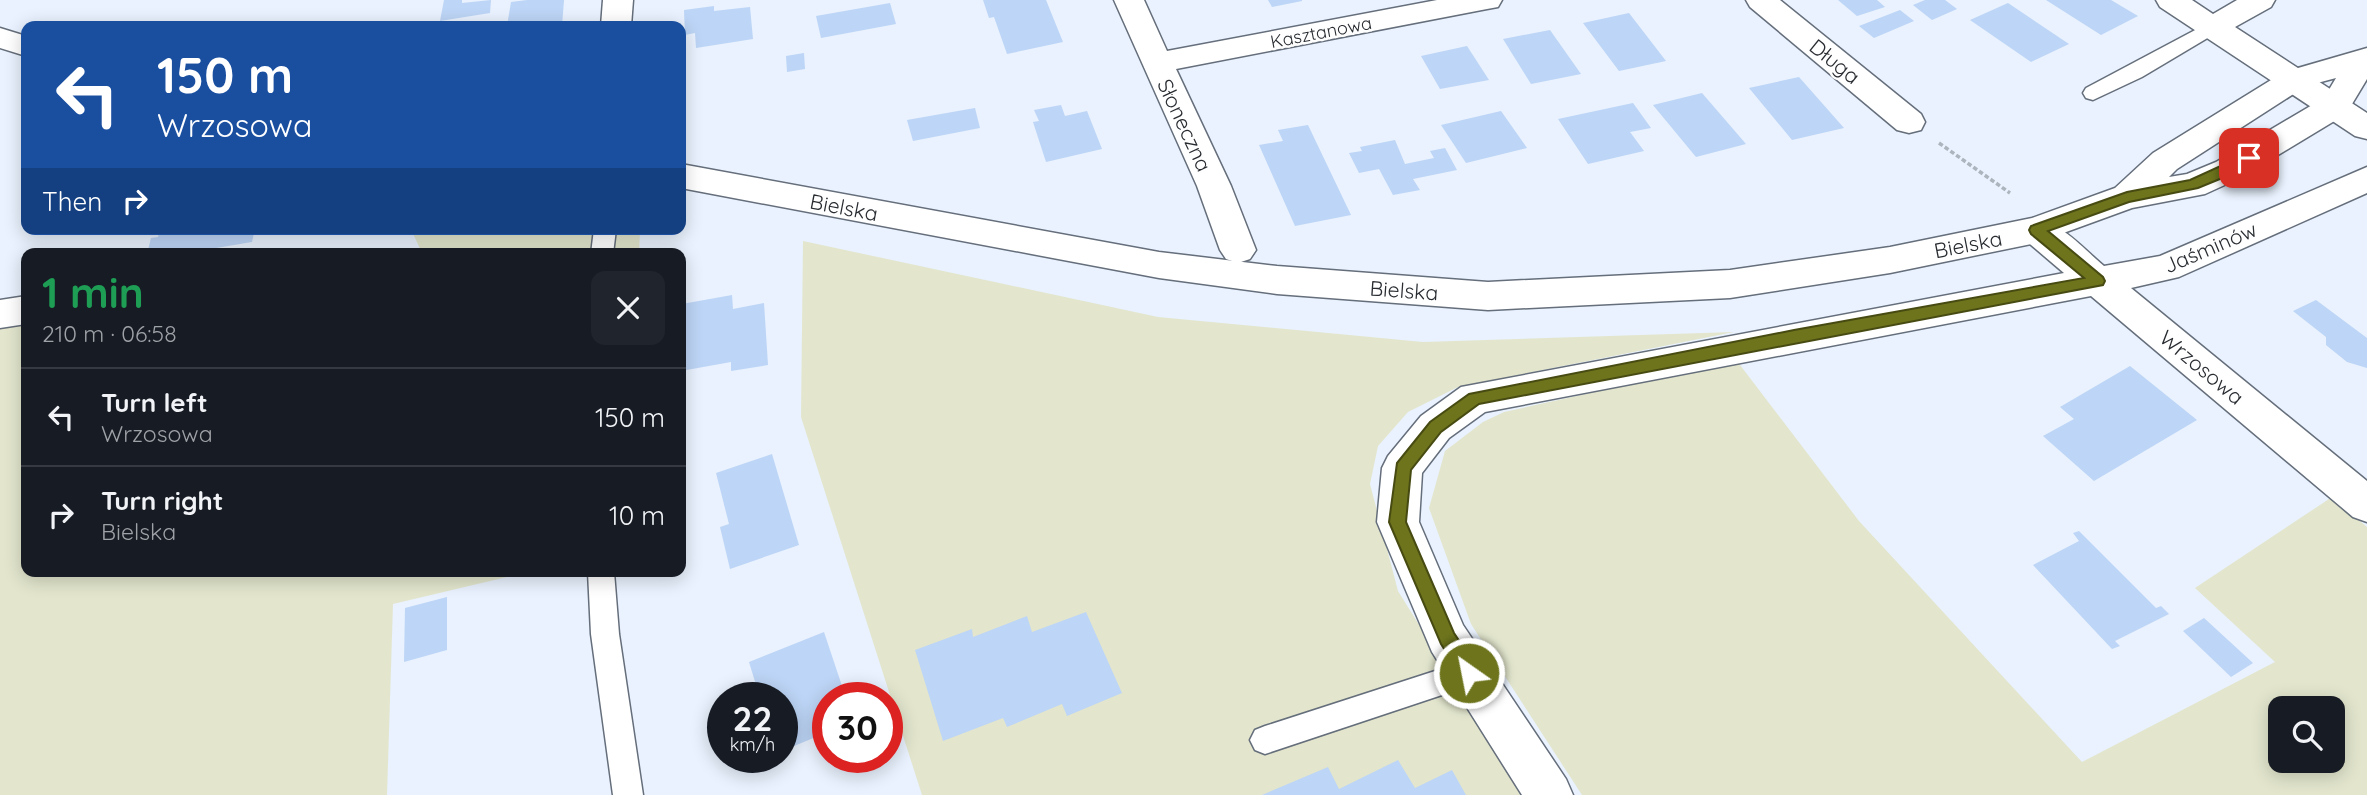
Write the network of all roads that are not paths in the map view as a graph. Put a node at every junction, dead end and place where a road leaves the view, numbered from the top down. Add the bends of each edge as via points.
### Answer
1 (618, 0) edge
2 (1129, 0) edge
3 (1487, 0) edge
4 (1761, 0) edge
5 (2171, 0) edge
6 (2260, 0) edge
7 (616, 21) edge
8 (2214, 26) junction
9 (0, 38) edge
10 (21, 44) edge
11 (2365, 60) edge
12 (1156, 63) junction
13 (2295, 79) junction
14 (2093, 93) dead end
15 (2335, 106) junction
16 (1909, 122) road end
17 (2367, 128) edge
18 (686, 177) edge
19 (2367, 179) edge
20 (2127, 197) junction
21 (2036, 230) junction
22 (1238, 250) dead end
23 (2098, 281) junction
24 (21, 311) edge
25 (0, 314) edge
26 (2367, 505) edge
27 (601, 577) edge
28 (1469, 673) junction
29 (1265, 740) dead end
30 (628, 795) edge
31 (1549, 795) edge

1 - 7 street
2 - 12 street, Słoneczna
3 - 12 street, Kasztanowa
4 - 16 street, Długa
5 - 8 street
6 - 8 street
8 - 13 street
8 - 14 lane
9 - 10 street
11 - 13 street, Bielska
11 - 15 street, Bielska
12 - 22 street, Słoneczna via 1225,209
13 - 15 street
13 - 20 street, Bielska via 2165,161
15 - 17 street
15 - 20 street, Bielska via 2228,170 2193,185
18 - 21 street, Bielska via 1159,265 1488,296 1731,284 1890,260
19 - 23 street, Jaśminów via 2166,268
20 - 21 street, Bielska
21 - 23 street, Wrzosowa
23 - 26 street, Wrzosowa
23 - 28 street, Jaśminów via 1475,398 1435,427 1402,468 1398,522 1447,638
24 - 25 street
27 - 30 lane
28 - 29 lane
28 - 31 street, Jaśminów

